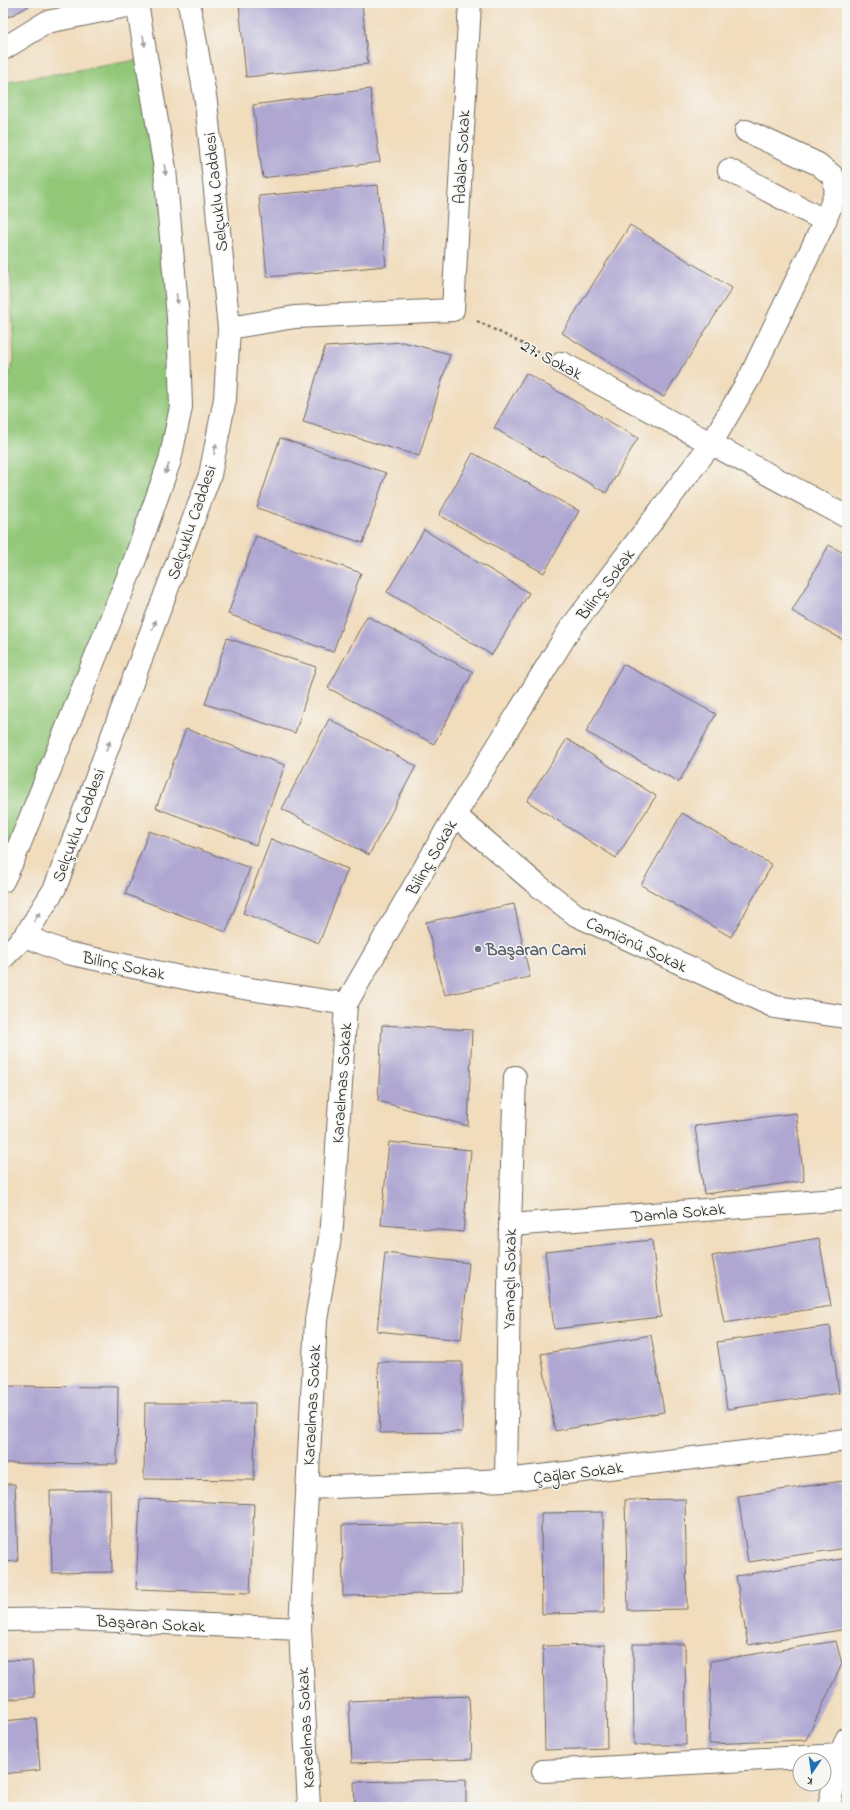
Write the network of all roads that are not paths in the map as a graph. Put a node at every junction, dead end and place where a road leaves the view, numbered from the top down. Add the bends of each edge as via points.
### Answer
1 (189, 3) edge
2 (470, 3) edge
3 (137, 4) edge
4 (3, 49) edge
5 (746, 131) dead end
6 (729, 170) dead end
7 (825, 221) junction
8 (229, 328) junction
9 (562, 363) road end
10 (711, 444) junction
11 (847, 517) edge
12 (455, 815) junction
13 (3, 881) edge
14 (25, 936) junction
15 (3, 958) edge
16 (346, 1004) junction
17 (847, 1017) edge
18 (515, 1077) dead end
19 (847, 1199) edge
20 (510, 1225) junction
21 (847, 1440) edge
22 (506, 1480) junction
23 (307, 1488) junction
24 (3, 1620) edge
25 (300, 1629) junction
26 (844, 1747) edge
27 (543, 1771) dead end
28 (309, 1807) edge
29 (829, 1807) edge

1 - 8 street, Selçuklu Caddesi via 206,102
2 - 8 street, Adalar Sokak via 453,310 295,317
3 - 4 street via 47,22
3 -> 13 street via 165,169 178,318 181,407 170,460 134,562
5 - 7 street, Bilinç Sokak via 818,164 833,176 836,192
6 - 7 street
7 - 10 street, Bilinç Sokak via 750,378
14 -> 8 street, Selçuklu Caddesi via 55,888 210,475 225,399
9 - 10 street, 27. Sokak
10 - 11 street, 27. Sokak
10 - 12 street, Bilinç Sokak via 570,629
12 - 16 street, Bilinç Sokak
12 - 17 street, Camiönü Sokak via 576,915 775,1007
14 - 15 street, Selçuklu Caddesi
14 - 16 street, Bilinç Sokak via 67,953 191,979
16 - 23 street, Karaelmas Sokak via 332,1226 316,1320
18 - 20 street, Yamaçlı Sokak
19 - 20 street, Damla Sokak
20 - 22 street, Yamaçlı Sokak
21 - 22 street, Çağlar Sokak
22 - 23 street, Çağlar Sokak
23 - 25 street, Karaelmas Sokak
24 - 25 street, Başaran Sokak via 71,1619
25 - 28 street, Karaelmas Sokak
26 - 27 street
26 - 29 street

